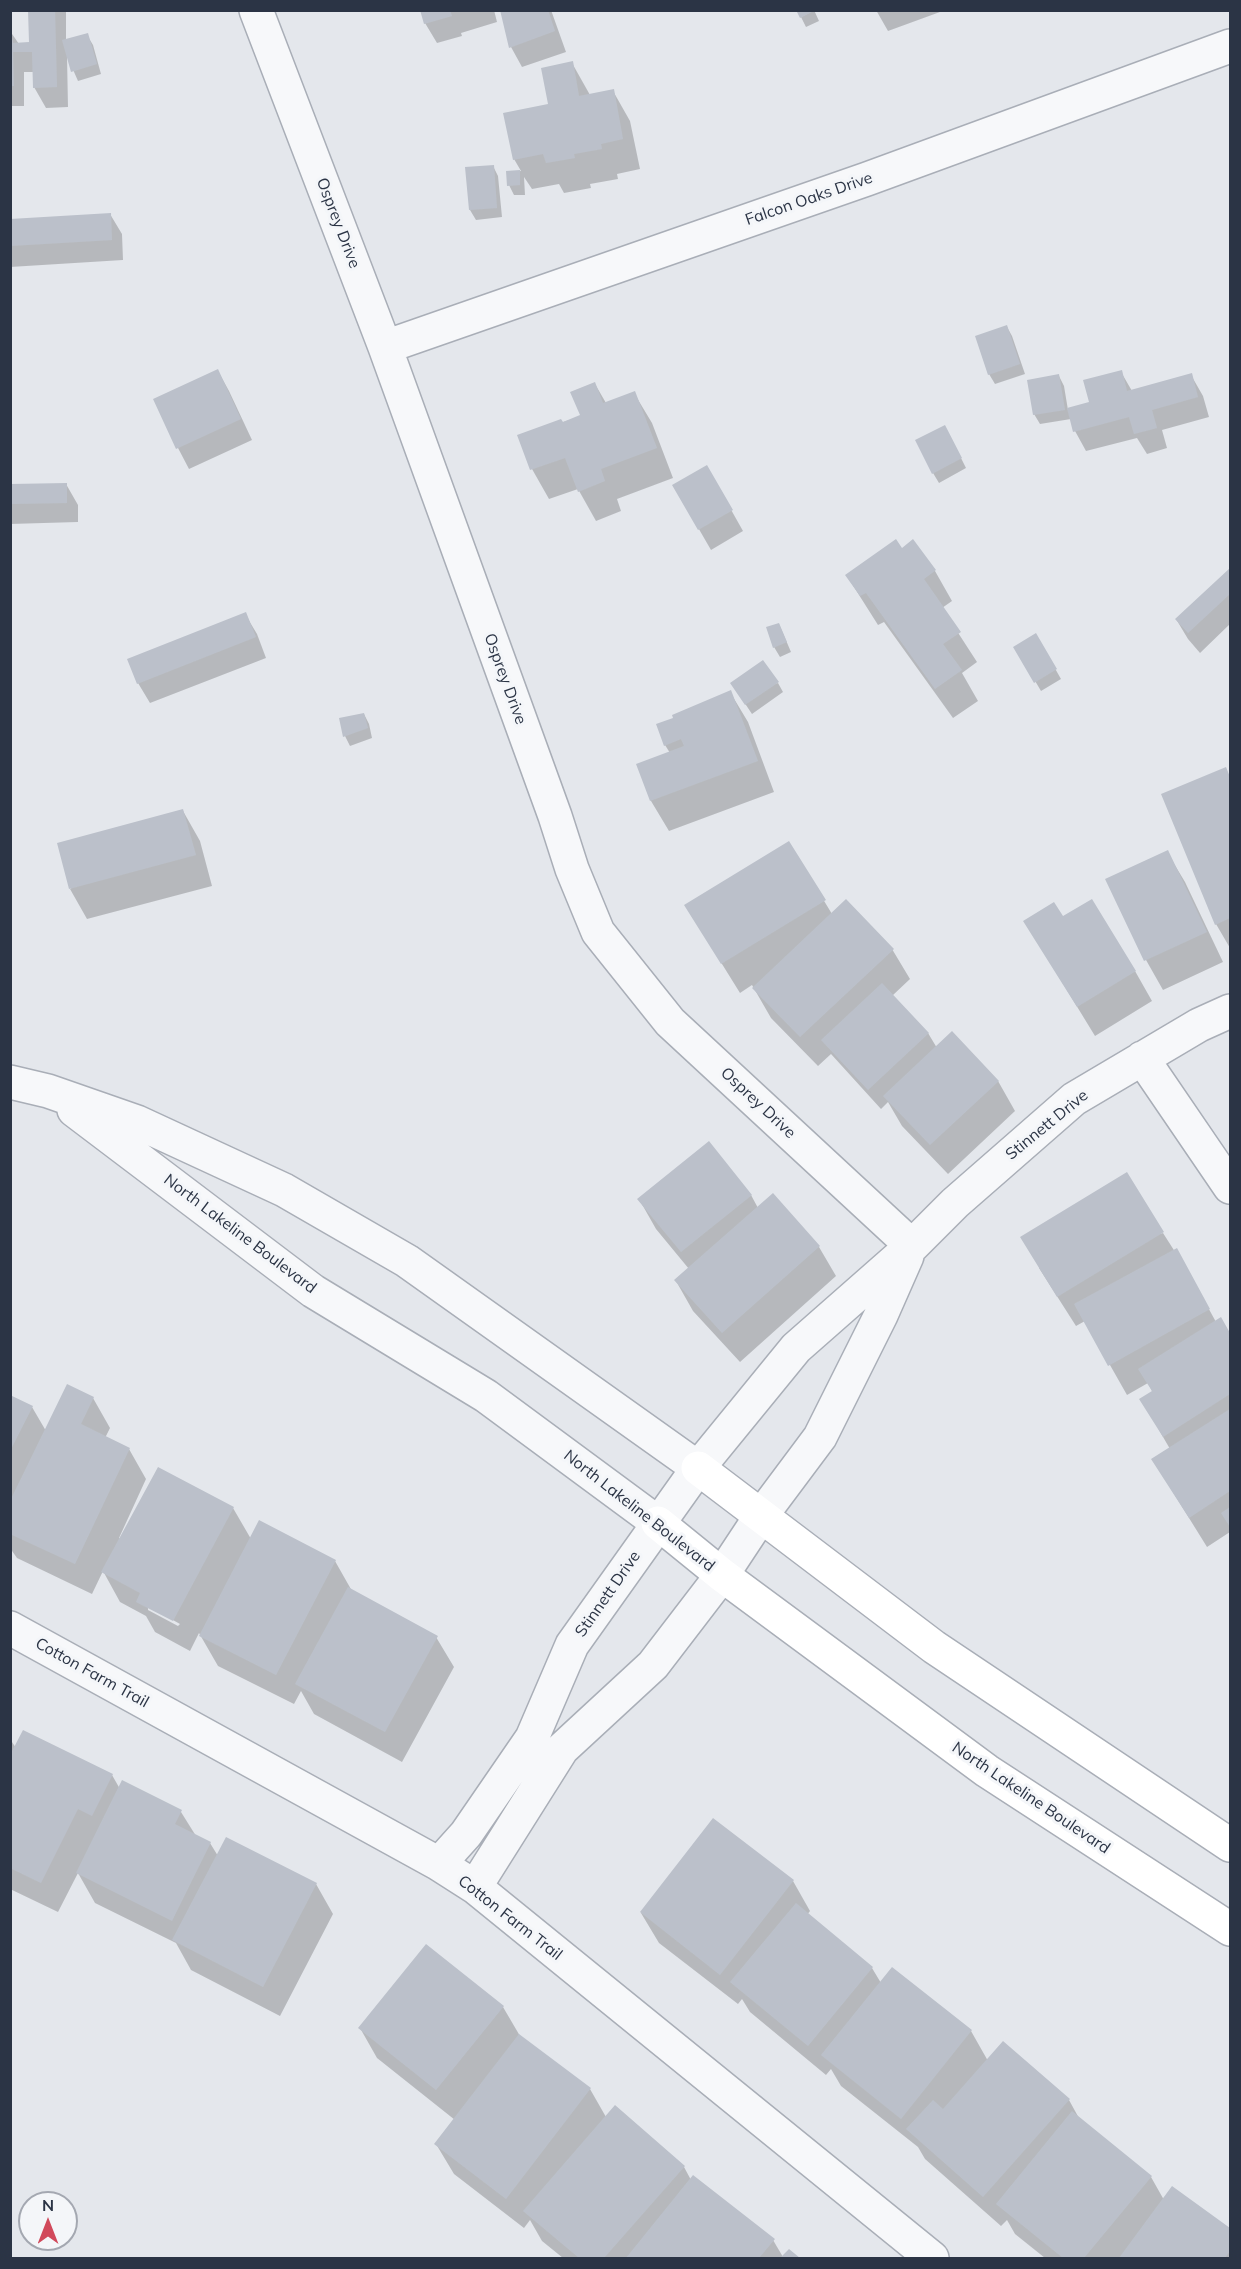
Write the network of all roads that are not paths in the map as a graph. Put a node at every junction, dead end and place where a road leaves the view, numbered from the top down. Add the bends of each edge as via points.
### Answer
1 (256, 10) edge
2 (1230, 46) edge
3 (385, 347) junction
4 (1230, 1011) edge
5 (1142, 1058) junction
6 (10, 1082) edge
7 (48, 1091) junction
8 (1230, 1187) edge
9 (912, 1246) junction
10 (698, 1468) junction
11 (761, 1516) junction
12 (658, 1523) junction
13 (722, 1575) junction
14 (10, 1628) edge
15 (1230, 1845) edge
16 (439, 1864) junction
17 (476, 1887) junction
18 (1230, 1929) edge
19 (932, 2259) edge

1 - 3 street, Osprey Drive
2 - 3 street, Falcon Oaks Drive via 867,179
3 - 9 street, Osprey Drive via 597,932 670,1022
4 - 5 street, Stinnett Drive
5 - 8 street
5 - 9 street, Stinnett Drive via 1074,1099
6 - 7 street, North Lakeline Boulevard
7 - 10 street, North Lakeline Boulevard via 137,1122 284,1190 407,1261
7 - 12 street, North Lakeline Boulevard via 313,1291 486,1396
9 - 10 street, Stinnett Drive via 796,1348
9 - 11 street, Stinnett Drive via 820,1437
10 - 11 main road, North Lakeline Boulevard
10 - 12 street, Stinnett Drive
11 - 13 street, Stinnett Drive
11 - 15 main road, North Lakeline Boulevard via 934,1647
12 - 13 main road, North Lakeline Boulevard
12 - 16 street, Stinnett Drive via 572,1645 532,1738 466,1834
13 - 17 street, Stinnett Drive via 652,1665 562,1749
13 - 18 main road, North Lakeline Boulevard via 987,1772
14 - 16 street, Cotton Farm Trail
16 - 17 street, Cotton Farm Trail
17 - 19 street, Cotton Farm Trail

